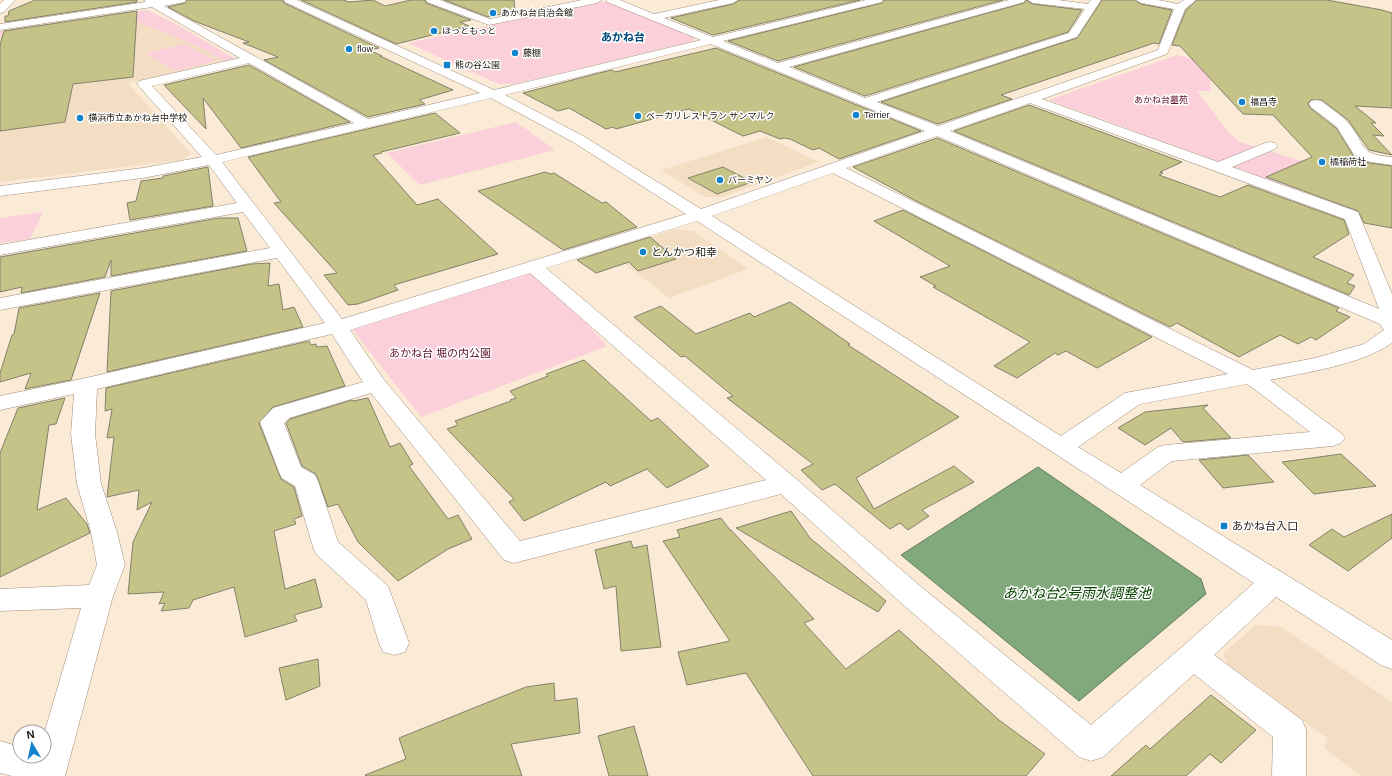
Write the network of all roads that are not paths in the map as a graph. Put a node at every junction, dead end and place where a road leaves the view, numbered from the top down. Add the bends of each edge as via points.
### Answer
1 (10, 0) edge
2 (181, 0) edge
3 (289, 0) edge
4 (462, 0) edge
5 (597, 0) edge
6 (611, 0) edge
7 (734, 0) edge
8 (878, 0) edge
9 (1020, 0) edge
10 (1033, 0) edge
11 (1141, 0) edge
12 (1191, 0) edge
13 (152, 2) edge
14 (436, 2) edge
15 (1093, 4) edge
16 (1180, 7) junction
17 (0, 10) edge
18 (653, 18) junction
19 (0, 27) edge
20 (711, 41) junction
21 (249, 59) junction
22 (776, 67) junction
23 (493, 94) junction
24 (1030, 99) junction
25 (865, 102) junction
26 (1316, 104) dead end
27 (366, 124) junction
28 (937, 131) junction
29 (1270, 146) dead end
30 (212, 160) junction
31 (1392, 161) edge
32 (832, 167) junction
33 (1218, 168) junction
34 (0, 191) edge
35 (247, 206) junction
36 (699, 214) junction
37 (0, 250) edge
38 (280, 252) junction
39 (534, 267) junction
40 (0, 304) edge
41 (336, 326) junction
42 (1391, 326) edge
43 (1250, 377) junction
44 (86, 385) junction
45 (376, 385) junction
46 (0, 403) edge
47 (1061, 447) junction
48 (786, 484) junction
49 (1122, 486) junction
50 (1274, 582) junction
51 (100, 596) junction
52 (0, 600) edge
53 (394, 644) dead end
54 (1193, 656) junction
55 (1392, 656) edge
56 (0, 757) edge
57 (1289, 776) edge

1 - 17 street
2 - 13 street
3 - 23 street
4 - 14 street
5 - 14 street via 489,22
6 - 18 street
7 - 18 street
8 - 20 street
9 - 22 street
10 - 15 street
11 - 16 street
12 - 16 street
13 - 19 street
13 - 21 street
15 - 25 street via 1073,35
16 - 24 street via 1163,52
18 - 20 street
20 - 22 street
20 - 23 street
21 - 27 street
21 - 30 street via 143,84
22 - 25 street
23 - 27 street
23 - 36 street via 578,139
24 - 28 street
24 - 33 street
25 - 28 street
26 - 31 street via 1345,128 1362,154 1377,160
27 - 30 street
28 - 32 street
28 - 42 street
29 - 33 street
30 - 34 street via 143,173
30 - 35 street
32 - 36 street
32 - 43 street
33 - 42 street via 1352,216 1389,311
35 - 37 street
35 - 38 street
36 - 39 street
36 - 47 street
38 - 40 street
38 - 41 street
39 - 41 street
39 - 48 street
41 - 44 street
41 - 45 street
42 - 43 street via 1371,348 1318,364
43 - 47 street via 1133,398
43 - 49 street via 1333,438 1166,453
44 - 46 street
44 - 51 street via 83,434 88,477 111,565
45 - 48 street via 514,553
45 - 53 street via 281,413 272,422 291,472 306,482 326,547 378,594
47 - 49 street
48 - 54 street via 910,594 1091,746
49 - 50 street
50 - 54 street
50 - 55 street
51 - 52 street
51 - 56 street via 50,771
54 - 57 street via 1290,730

